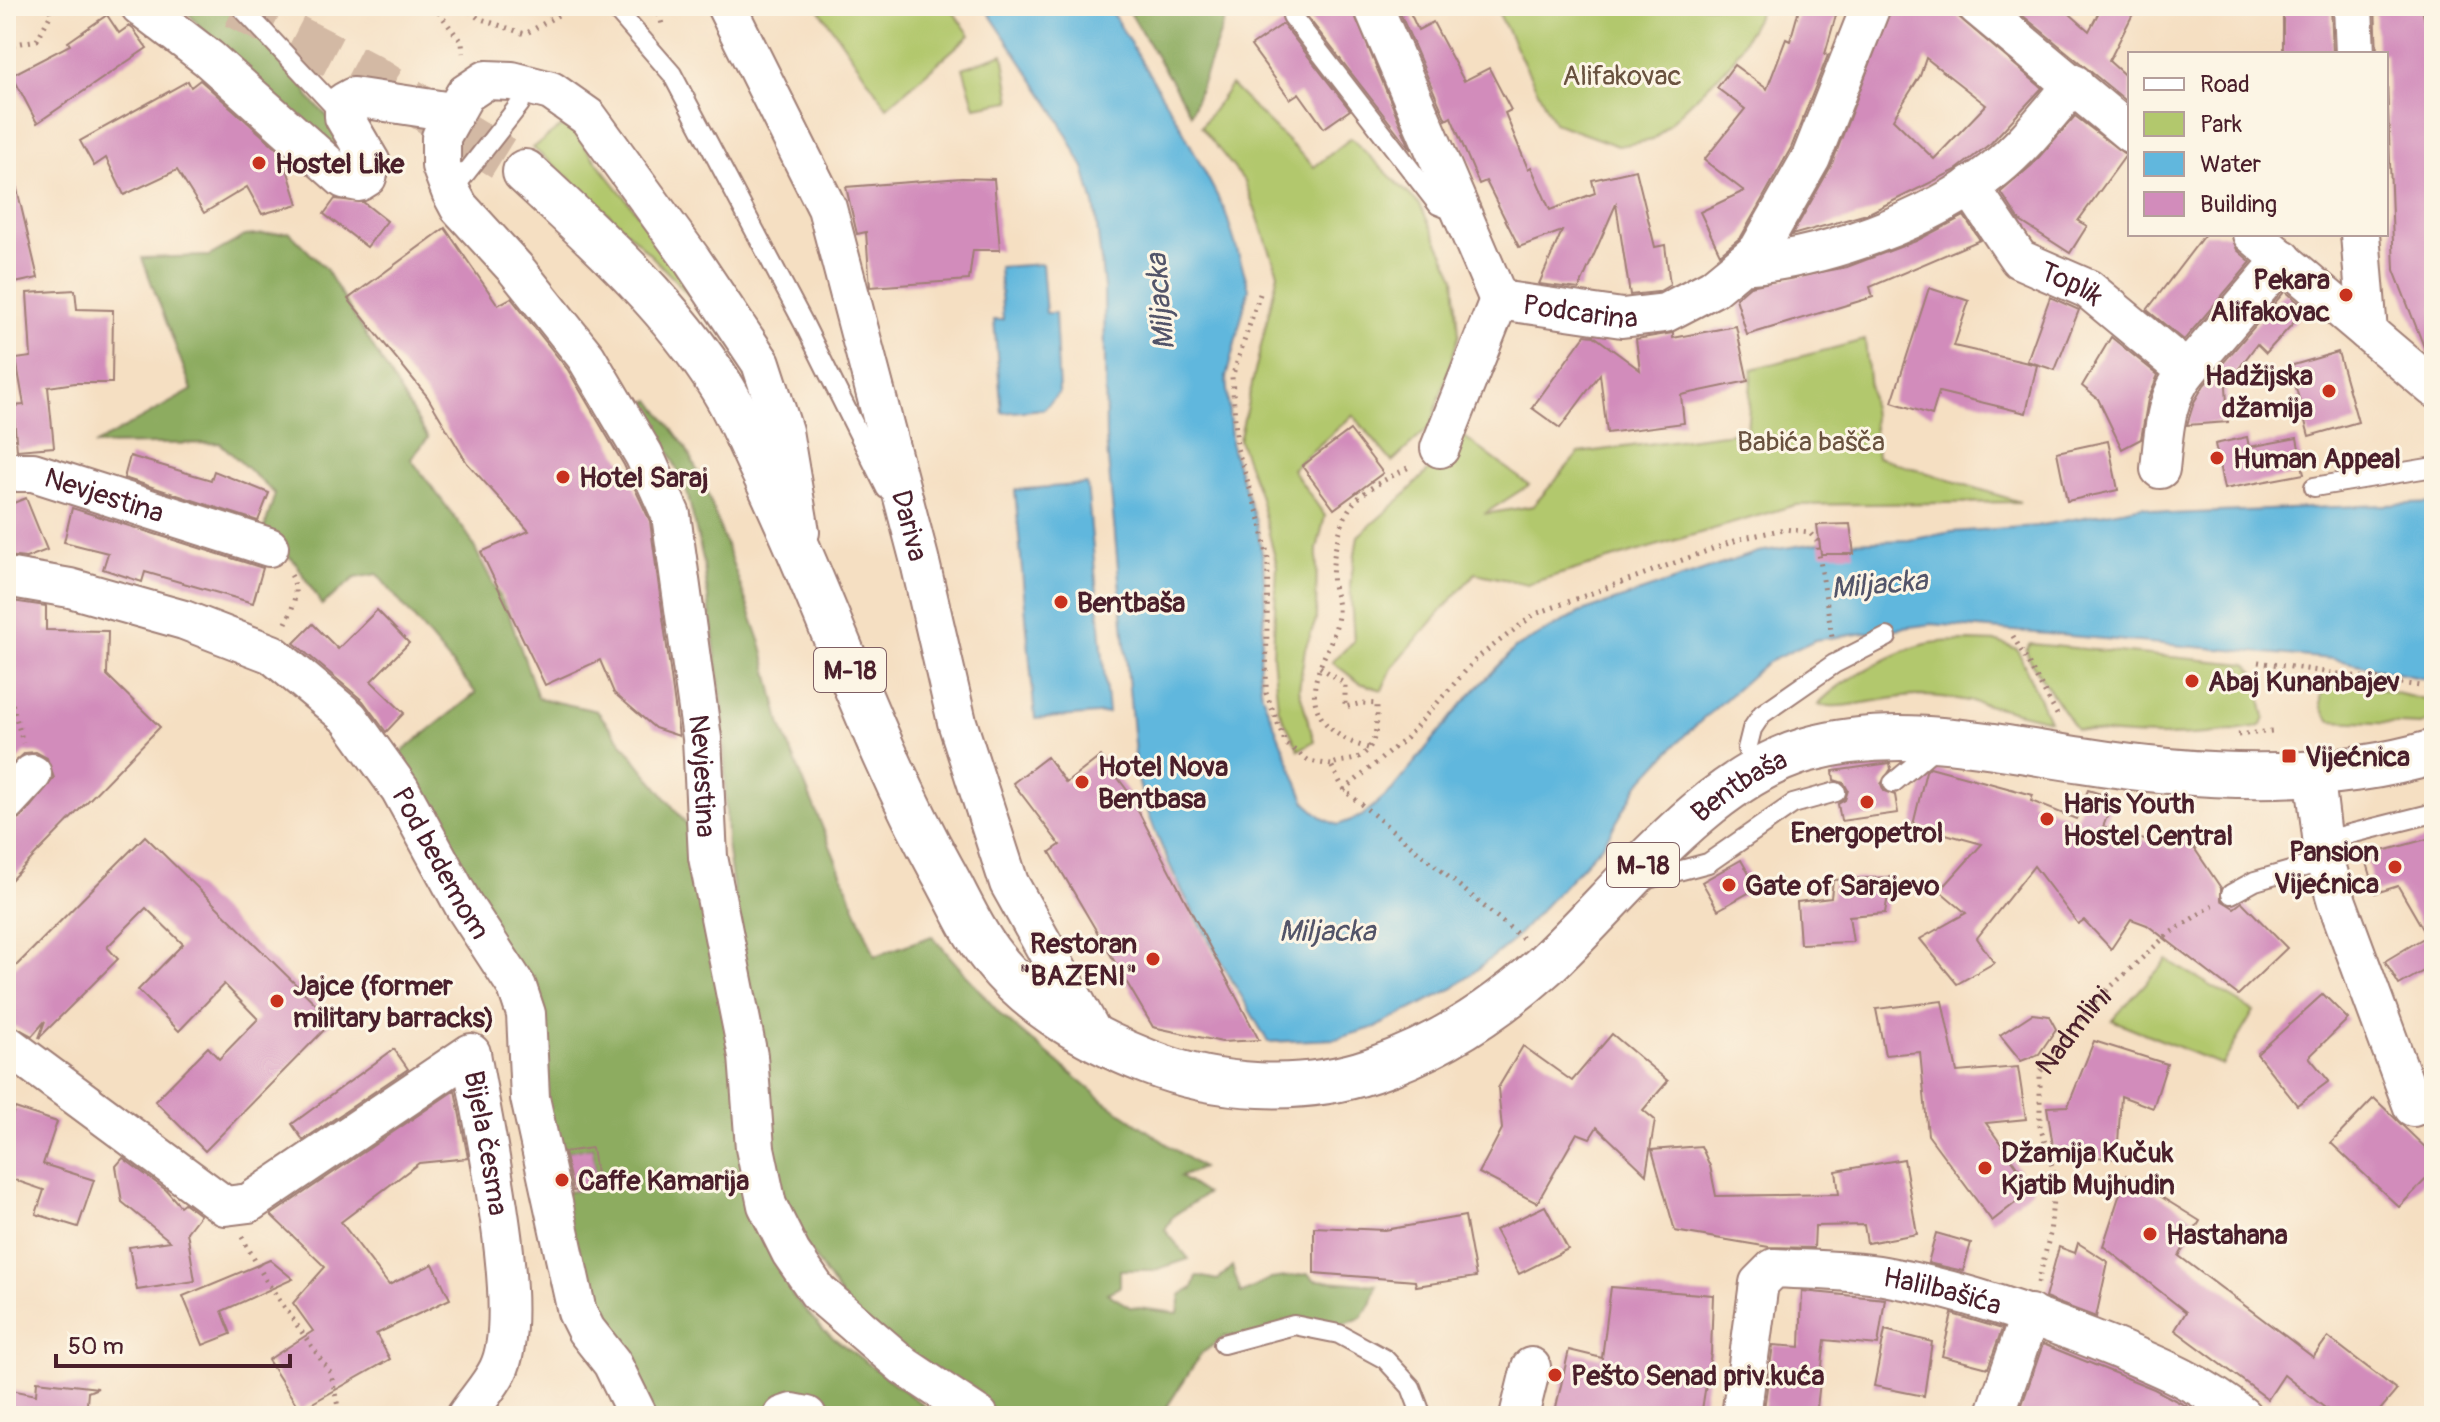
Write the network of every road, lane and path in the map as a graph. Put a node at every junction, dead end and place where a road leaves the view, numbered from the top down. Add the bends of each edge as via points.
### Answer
1 (49, 6) edge
2 (140, 6) edge
3 (240, 6) edge
4 (434, 6) edge
5 (464, 6) edge
6 (574, 6) edge
7 (613, 6) edge
8 (726, 6) edge
9 (1373, 6) edge
10 (1871, 6) edge
11 (1977, 6) edge
12 (2353, 6) edge
13 (1292, 16) dead end
14 (6, 42) edge
15 (2355, 52) edge
16 (2074, 84) junction
17 (458, 103) junction
18 (520, 104) dead end
19 (344, 117) junction
20 (2128, 131) edge
21 (525, 172) tunnel mouth
22 (1970, 186) junction
23 (451, 192) junction
24 (1461, 213) junction
25 (2254, 236) edge
26 (2360, 236) edge
27 (2283, 259) junction
28 (1741, 265) junction
29 (1260, 294) dead end
30 (1499, 300) junction
31 (2368, 332) junction
32 (2187, 371) junction
33 (2434, 388) edge
34 (1440, 448) joint
35 (2434, 467) edge
36 (2160, 469) dead end
37 (6, 472) edge
38 (2314, 487) dead end
39 (269, 547) joint
40 (804, 558) junction
41 (919, 558) junction
42 (6, 577) edge
43 (2013, 636) dead end
44 (1887, 637) dead end
45 (1832, 639) dead end
46 (272, 654) junction
47 (2258, 662) dead end
48 (1320, 667) junction
49 (6, 681) edge
50 (2434, 688) edge
51 (2065, 729) dead end
52 (1944, 739) junction
53 (1368, 748) junction
54 (2423, 760) edge
55 (1331, 765) junction
56 (2314, 771) junction
57 (1761, 772) junction
58 (32, 774) joint
59 (1893, 783) dead end
60 (1344, 790) junction
61 (1836, 792) dead end
62 (6, 802) edge
63 (2434, 813) edge
64 (2324, 851) junction
65 (1622, 885) junction
66 (2231, 894) joint
67 (1519, 935) dead end
68 (1097, 1041) junction
69 (6, 1044) edge
70 (2413, 1107) dead end
71 (225, 1206) junction
72 (2030, 1314) junction
73 (1223, 1344) dead end
74 (1531, 1367) dead end
75 (340, 1416) edge
76 (466, 1416) edge
77 (638, 1416) edge
78 (783, 1416) edge
79 (807, 1416) edge
80 (979, 1416) edge
81 (1422, 1416) edge
82 (1519, 1416) edge
83 (1741, 1416) edge
84 (1995, 1416) edge
85 (2242, 1416) edge

1 - 14 path via 51,14 37,40
2 - 19 street via 208,58 344,179 359,182 367,177 371,163
3 - 19 lane
4 - 17 path via 462,43
5 - 6 path via 478,18 525,34
7 - 41 lane via 672,74
8 - 41 street, Dariva via 827,208
9 - 24 street, Podcarina
10 - 28 street, Podcarina via 1811,158 1758,251
11 - 16 street
12 - 15 street
13 - 24 lane via 1438,205
16 - 20 street
16 - 22 street via 2027,139
17 - 19 street via 353,97 344,102
17 - 23 street, Nevjestina via 441,137 441,166
17 - 40 street via 486,80 512,81 551,91 588,117 761,363 783,431
18 - 23 lane
21 - 40 main road, Bentbaša / M-18 via 644,283 722,387
22 - 28 street via 1911,218 1832,247 1784,262
22 - 32 street, Toplik via 2019,259 2088,289
23 - 80 street, Nevjestina via 586,357 644,455 671,515 702,738 708,857 748,1056 755,1148 767,1205 818,1292 904,1366
24 - 30 street, Podcarina
25 - 27 street
26 - 31 street
27 - 31 street
27 - 32 street
28 - 30 street, Podcarina via 1713,288 1665,313 1622,318
29 - 55 path via 1232,377 1237,448 1268,559 1266,693 1286,744 1309,761
30 - 34 street
31 - 33 street
32 - 36 street via 2175,386 2166,413
34 - 48 path via 1368,491 1348,512 1334,562 1337,626
35 - 38 lane
37 - 39 street, Nevjestina via 33,472
39 - 46 path via 293,577 295,604
40 - 68 main road, Bentbaša / M-18 via 902,798 993,958 1052,1014
41 - 68 street, Dariva via 957,722 1009,883
42 - 46 street, Pod bedemom via 70,588 184,620
43 - 51 path
44 - 57 lane via 1834,664 1762,714 1747,749
45 - 60 path via 1817,541 1809,532 1784,529 1740,539 1535,614 1477,658 1406,738
46 - 77 street, Pod bedemom via 349,718 400,789 464,906 517,987 526,1014 530,1098 577,1312 612,1363
47 - 50 path
48 - 53 path via 1315,686 1323,722 1333,734
48 - 53 path via 1345,684 1345,707 1377,704 1374,740
49 - 58 path
52 - 56 main road, Bentbaša / M-18 via 2169,770
52 - 57 main road, Bentbaša / M-18 via 1843,743 1801,751
52 - 59 lane
53 - 55 path via 1353,760
54 - 56 main road, Bentbaša / M-18
55 - 60 path
56 - 64 street
57 - 65 main road, Bentbaša / M-18 via 1723,794
58 - 62 street
60 - 67 path
61 - 65 lane via 1793,804 1708,863
63 - 64 lane
64 - 66 lane
64 - 70 street
65 - 68 main road, Bentbaša / M-18 via 1502,1002 1455,1035 1370,1071 1316,1082 1237,1084 1179,1074
66 - 72 path, Nadmlini via 2167,935 2090,1006 2040,1072 2040,1126 2055,1176 2050,1234
69 - 71 street
71 - 75 path via 267,1282 331,1374
71 - 76 street, Bijela česma via 249,1203 471,1053 507,1275 507,1336 498,1369
72 - 83 street, Halilbašića via 1882,1275 1774,1268 1759,1283
72 - 84 street
72 - 85 street, Halilbašića via 2172,1372
73 - 81 lane via 1294,1325 1339,1334 1385,1359 1411,1387
74 - 82 street
78 - 79 street

